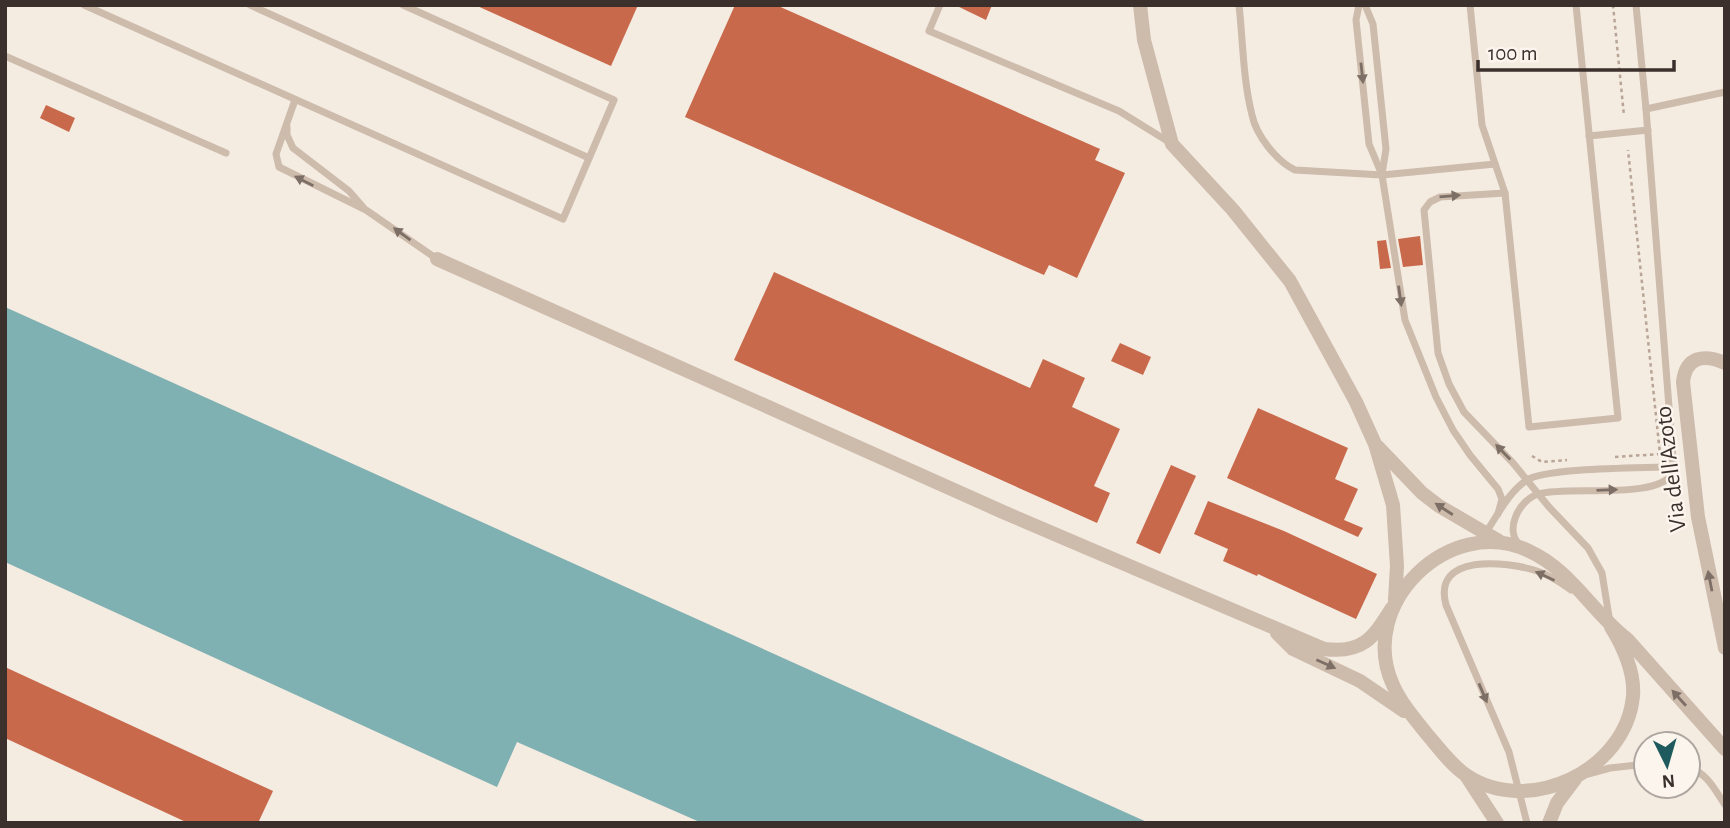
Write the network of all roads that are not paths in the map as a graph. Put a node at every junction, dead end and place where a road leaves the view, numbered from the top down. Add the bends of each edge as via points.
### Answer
1 (84, 5) edge
2 (250, 5) edge
3 (403, 5) edge
4 (940, 5) edge
5 (1140, 5) edge
6 (1239, 5) edge
7 (1359, 5) edge
8 (1365, 5) edge
9 (1470, 5) edge
10 (1576, 5) edge
11 (1636, 5) edge
12 (5, 56) edge
13 (1725, 92) edge
14 (295, 100) junction
15 (1646, 109) junction
16 (288, 121) junction
17 (1648, 130) junction
18 (1589, 136) junction
19 (1172, 144) junction
20 (226, 153) dead end
21 (589, 158) junction
22 (1495, 164) junction
23 (1382, 175) junction
24 (1505, 193) junction
25 (366, 210) junction
26 (437, 259) joint
27 (1725, 363) edge
28 (1375, 444) junction
29 (1674, 453) junction
30 (1527, 480) junction
31 (1539, 494) junction
32 (1498, 514) junction
33 (1484, 534) junction
34 (1503, 544) junction
35 (1460, 547) junction
36 (1529, 550) junction
37 (1394, 605) junction
38 (1601, 614) junction
39 (1271, 627) junction
40 (1611, 627) junction
41 (1725, 648) edge
42 (1414, 718) junction
43 (1725, 749) edge
44 (1632, 766) edge
45 (1466, 775) junction
46 (1702, 775) edge
47 (1577, 777) junction
48 (1518, 791) junction
49 (1725, 805) edge
50 (1497, 823) edge
51 (1527, 823) edge
52 (1549, 823) edge

1 - 14 lane
2 - 21 lane
3 - 21 lane via 614,100
4 - 19 lane via 929,31 1119,111
5 - 19 street via 1144,40
6 - 23 lane via 1252,116 1279,158 1295,170
7 -> 23 lane via 1356,20 1369,144
8 - 23 lane via 1373,24 1386,149
9 - 22 lane via 1482,125
10 - 18 lane
11 - 15 lane
12 - 20 lane
13 - 15 lane
14 - 16 lane
14 - 21 lane via 563,219
15 - 17 lane
16 - 25 lane via 287,135 293,148
25 -> 16 lane via 279,167 276,154
17 - 18 lane
17 - 29 lane
18 - 24 lane via 1618,418 1529,427
19 - 28 street via 1290,281
22 - 23 lane
22 - 24 lane
23 -> 32 lane via 1405,320 1453,430 1500,494
30 -> 24 lane via 1464,412 1443,370 1423,216 1430,202 1440,197
26 -> 25 lane
26 - 39 street
41 -> 27 street, Via dell'Azoto via 1698,517 1683,382 1685,370 1696,359
33 -> 28 street via 1422,493
28 - 37 street via 1393,505
29 - 30 lane, Via dell'Azoto via 1671,463 1662,467 1546,474
31 -> 29 lane, Via dell'Azoto via 1654,485 1671,476
30 - 31 lane
30 - 32 lane
31 - 36 lane via 1512,524 1516,541
31 - 40 lane via 1597,561
32 - 33 lane
33 - 34 street
33 - 35 lane
34 - 35 street
34 - 36 street
35 - 37 street via 1422,569
36 - 38 street via 1559,570
37 - 39 street via 1368,641 1345,649 1324,649
37 - 42 street via 1386,661 1394,687
38 - 40 street
38 -> 48 lane via 1553,579 1521,567 1472,565 1445,580 1446,605 1508,752
39 -> 42 street via 1293,649 1360,681
43 -> 40 street
40 - 47 street via 1628,664 1632,706 1612,745
42 - 45 street
44 - 47 lane
45 - 48 street via 1495,788
45 - 50 street
46 - 49 lane
47 - 48 street via 1551,788
47 - 52 street via 1562,794
48 - 51 lane

